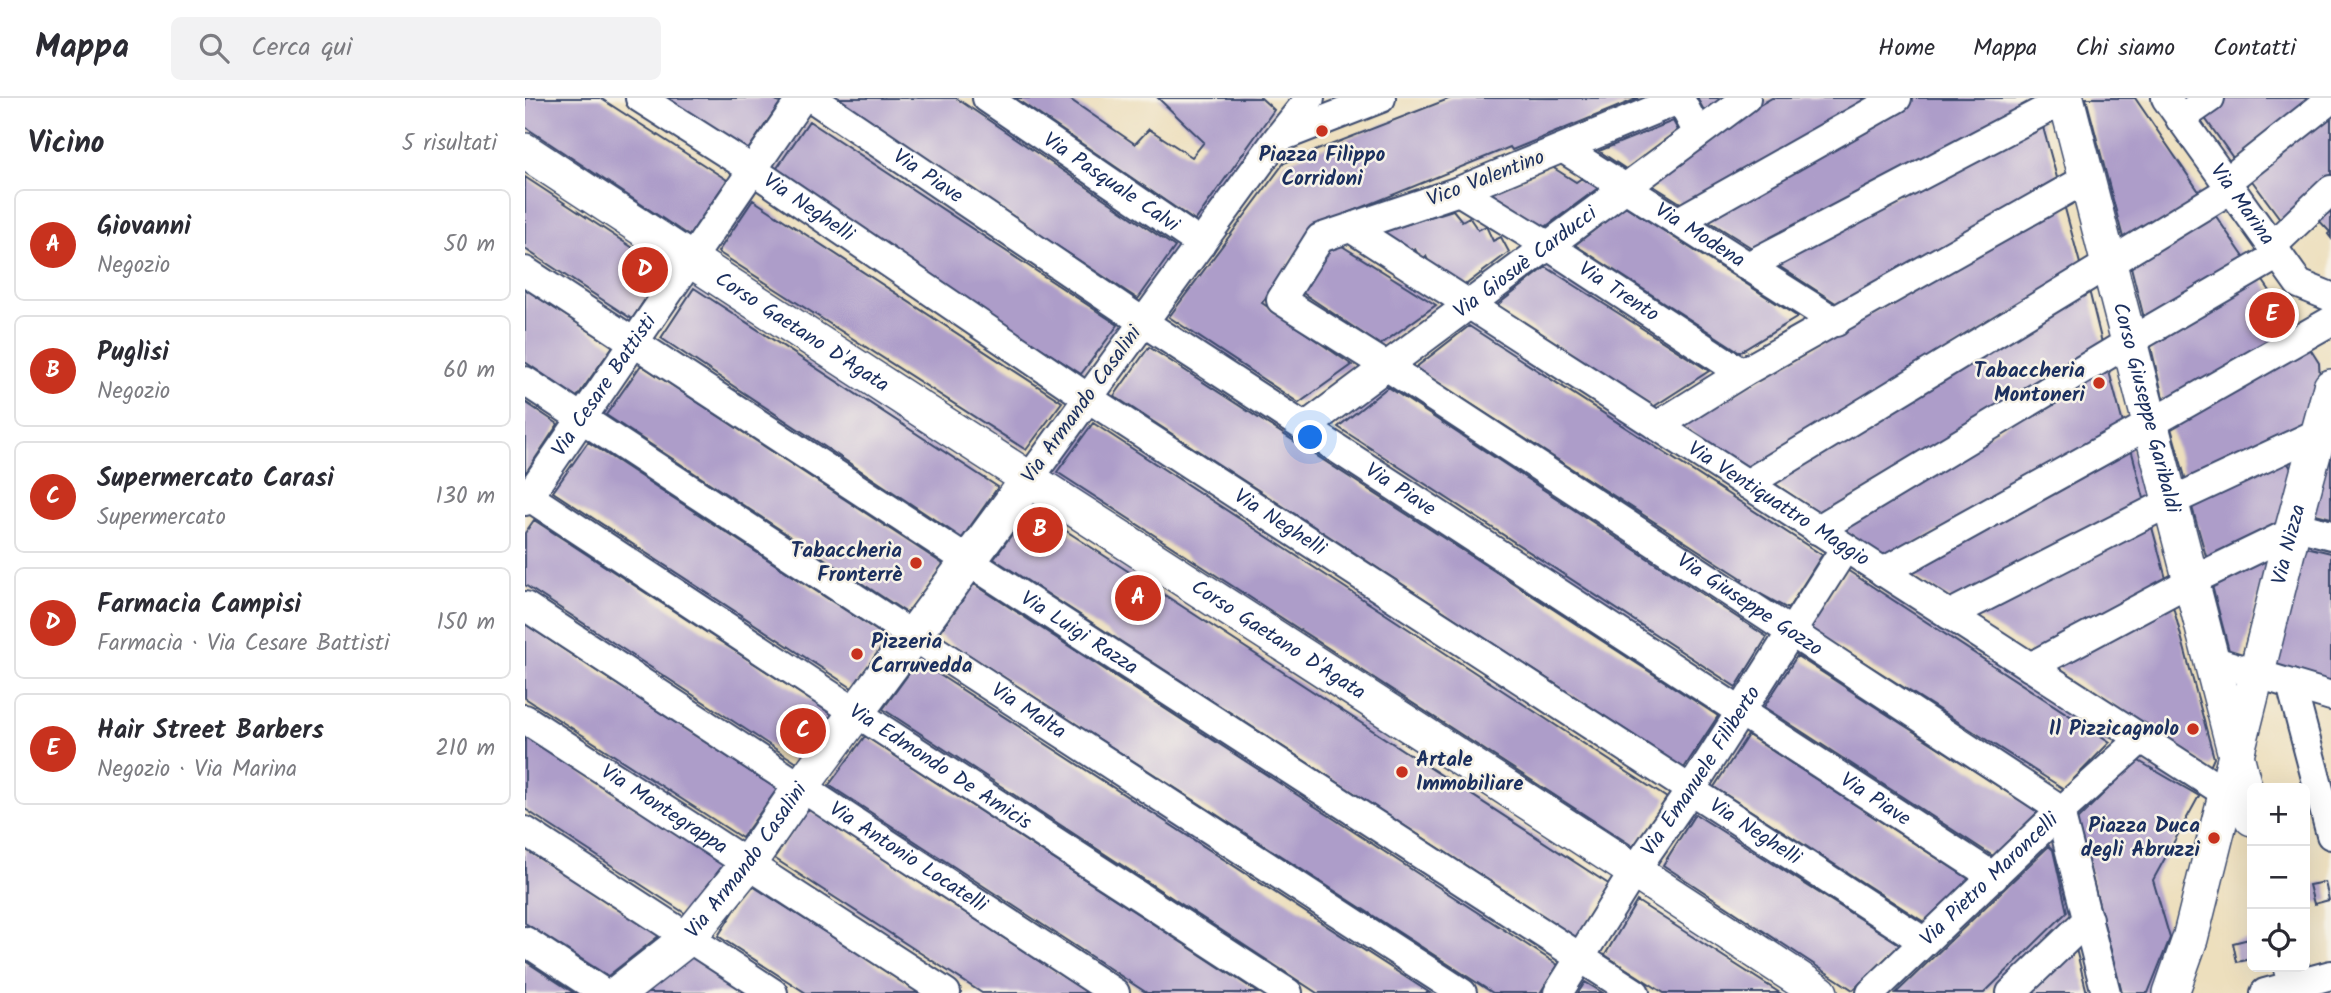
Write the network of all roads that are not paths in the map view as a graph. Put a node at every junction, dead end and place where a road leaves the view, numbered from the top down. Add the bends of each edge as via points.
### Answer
1 (641, 98) edge
2 (802, 98) edge
3 (812, 98) edge
4 (987, 98) edge
5 (1381, 98) edge
6 (1746, 98) edge
7 (1897, 98) edge
8 (2066, 98) edge
9 (2210, 98) edge
10 (2331, 99) edge
11 (1311, 104) edge
12 (2173, 108) edge
13 (1698, 134) junction
14 (1564, 149) junction
15 (525, 151) edge
16 (753, 170) junction
17 (2087, 179) junction
18 (2228, 185) junction
19 (1625, 188) junction
20 (2331, 190) edge
21 (1459, 191) junction
22 (1679, 221) junction
23 (1351, 228) junction
24 (1201, 244) junction
25 (1547, 245) junction
26 (2275, 250) junction
27 (691, 260) junction
28 (2108, 264) junction
29 (1748, 266) junction
30 (525, 271) edge
31 (2299, 284) junction
32 (2331, 297) edge
33 (1282, 300) joint
34 (1468, 305) junction
35 (1143, 321) junction
36 (1836, 322) junction
37 (2329, 329) edge
38 (634, 342) junction
39 (2129, 342) junction
40 (1386, 366) junction
41 (1742, 373) junction
42 (525, 381) edge
43 (2331, 387) edge
44 (1088, 398) junction
45 (582, 418) junction
46 (2150, 424) junction
47 (1657, 425) junction
48 (1305, 427) junction
49 (2320, 432) junction
50 (1029, 480) junction
51 (1747, 484) junction
52 (526, 497) edge
53 (2171, 502) junction
54 (2293, 529) junction
55 (1817, 530) junction
56 (2331, 536) edge
57 (1845, 548) junction
58 (968, 561) junction
59 (1883, 572) junction
60 (2191, 581) junction
61 (525, 606) edge
62 (1949, 615) junction
63 (1790, 632) junction
64 (913, 636) junction
65 (2211, 660) junction
66 (2030, 667) junction
67 (2258, 668) junction
68 (2291, 684) junction
69 (2331, 696) edge
70 (1739, 711) junction
71 (856, 713) junction
72 (525, 719) edge
73 (2141, 739) junction
74 (2236, 755) junction
75 (801, 787) junction
76 (1690, 791) junction
77 (2234, 800) edge
78 (2060, 812) junction
79 (525, 831) edge
80 (2331, 835) edge
81 (747, 865) junction
82 (1635, 870) junction
83 (1994, 877) junction
84 (2088, 919) junction
85 (688, 938) junction
86 (525, 941) edge
87 (1923, 942) junction
88 (1580, 957) junction
89 (2331, 975) edge
90 (2287, 984) edge
91 (604, 993) edge
92 (618, 993) edge
93 (773, 993) edge
94 (946, 993) edge
95 (1115, 993) edge
96 (1288, 993) edge
97 (1462, 993) edge
98 (1558, 993) edge
99 (1635, 993) edge
100 (1821, 993) edge
101 (1871, 993) edge
102 (2011, 993) edge
103 (2106, 993) edge
104 (2171, 993) edge

1 - 16 street, Via Neghelli
2 - 16 street, Via Cesare Battisti
3 - 35 street, Via Piave
4 - 24 street, Via Pasquale Calvi
5 - 11 street
6 - 13 street, Via Giosuè Carducci
7 - 22 street
8 - 17 street, Corso Giuseppe Garibaldi
8 - 29 street
9 - 12 street
10 - 18 street
11 - 24 street, Via Armando Casalini via 1278,138
12 - 18 street, Via Marina
13 - 14 street, Vico Valentino via 1680,99
13 - 19 street, Via Giosuè Carducci
14 - 19 street, Via Modena
14 - 21 street, Vico Valentino
15 - 27 street, Corso Gaetano D'Agata
16 - 27 street, Via Cesare Battisti
16 - 44 street, Via Neghelli
17 - 28 street, Corso Giuseppe Garibaldi
17 - 36 street
18 - 26 street, Via Marina
18 - 28 street
19 - 22 street, Via Modena
19 - 25 street, Via Giosuè Carducci
20 - 26 street
21 - 23 street, Vico Valentino
21 - 25 street, Via Trento
22 - 29 street, Via Modena
23 - 33 street, Vico Valentino via 1320,239
23 - 34 street, Via Ventiquattro Maggio
24 - 35 street, Via Armando Casalini
25 - 34 street, Via Giosuè Carducci
25 - 41 street, Via Trento
26 - 31 street, Via Marina
26 - 39 street
27 - 38 street, Via Cesare Battisti
27 - 50 street, Corso Gaetano D'Agata
28 - 39 street, Corso Giuseppe Garibaldi
28 - 51 street
29 - 36 street, Via Modena
30 - 38 street, Via Luigi Razza
31 - 32 street
31 - 37 street, Via Marina
33 - 40 street, Via Giuseppe Gozzo
34 - 40 street, Via Giosuè Carducci
34 - 47 street, Via Ventiquattro Maggio
35 - 44 street, Via Armando Casalini
35 - 48 street, Via Piave
36 - 41 street
37 - 46 street
38 - 45 street, Via Cesare Battisti
38 - 58 street, Via Luigi Razza
39 - 46 street, Corso Giuseppe Garibaldi
39 - 55 street
40 - 48 street, Via Giosuè Carducci
40 - 63 street, Via Giuseppe Gozzo
41 - 47 street
42 - 45 street, Via Malta
43 - 49 street, Via Nizza
44 - 50 street, Via Armando Casalini
44 - 76 street, Via Neghelli
45 - 52 street, Via Cesare Battisti
45 - 64 street, Via Malta
46 - 53 street, Corso Giuseppe Garibaldi
46 - 59 street
47 - 51 street, Via Ventiquattro Maggio
48 - 70 street, Via Piave
49 - 53 street
49 - 54 street, Via Nizza
50 - 58 street, Via Armando Casalini
50 - 82 street, Corso Gaetano D'Agata
51 - 55 street, Via Ventiquattro Maggio
52 - 71 street, Via Edmondo De Amicis
53 - 60 street, Corso Giuseppe Garibaldi
53 - 62 street
54 - 56 street
54 - 60 street
54 - 67 street, Via Nizza
55 - 57 street, Via Ventiquattro Maggio
57 - 59 street, Via Ventiquattro Maggio
57 - 63 street, Via Emanuele Filiberto
58 - 64 street, Via Armando Casalini
58 - 88 street, Via Luigi Razza
59 - 62 street, Via Ventiquattro Maggio
60 - 65 street, Corso Giuseppe Garibaldi
60 - 66 street
61 - 75 street, Via Antonio Locatelli
62 - 66 street, Via Ventiquattro Maggio
63 - 70 street, Via Emanuele Filiberto
63 - 78 street, Via Giuseppe Gozzo
64 - 71 street, Via Armando Casalini
64 - 97 street, Via Malta
65 - 67 street
65 - 74 street, Corso Giuseppe Garibaldi
66 - 73 street, Via Ventiquattro Maggio
67 - 68 street
67 - 74 street, Via Nizza
68 - 69 street
68 - 80 street
70 - 76 street, Via Emanuele Filiberto
70 - 83 street, Via Piave
71 - 75 street, Via Armando Casalini
71 - 96 street, Via Edmondo De Amicis
72 - 81 street, Via Montegrappa
73 - 77 street, Via Ventiquattro Maggio
73 - 78 street, Via Pietro Maroncelli
74 - 77 street, Via Nizza
75 - 81 street, Via Armando Casalini
75 - 95 street, Via Antonio Locatelli
76 - 82 street, Via Emanuele Filiberto
76 - 87 street, Via Neghelli
77 - 104 street, Via Nizza
78 - 83 street, Via Pietro Maroncelli
78 - 84 street
79 - 85 street
81 - 85 street, Via Armando Casalini
81 - 94 street, Via Montegrappa
82 - 88 street, Via Emanuele Filiberto
82 - 100 street, Corso Gaetano D'Agata
83 - 87 street, Via Pietro Maroncelli
84 - 102 street
84 - 103 street
85 - 92 street, Via Armando Casalini
85 - 93 street
86 - 91 street
87 - 101 street, Via Pietro Maroncelli
88 - 98 street, Via Emanuele Filiberto
88 - 99 street, Via Luigi Razza
89 - 90 street

